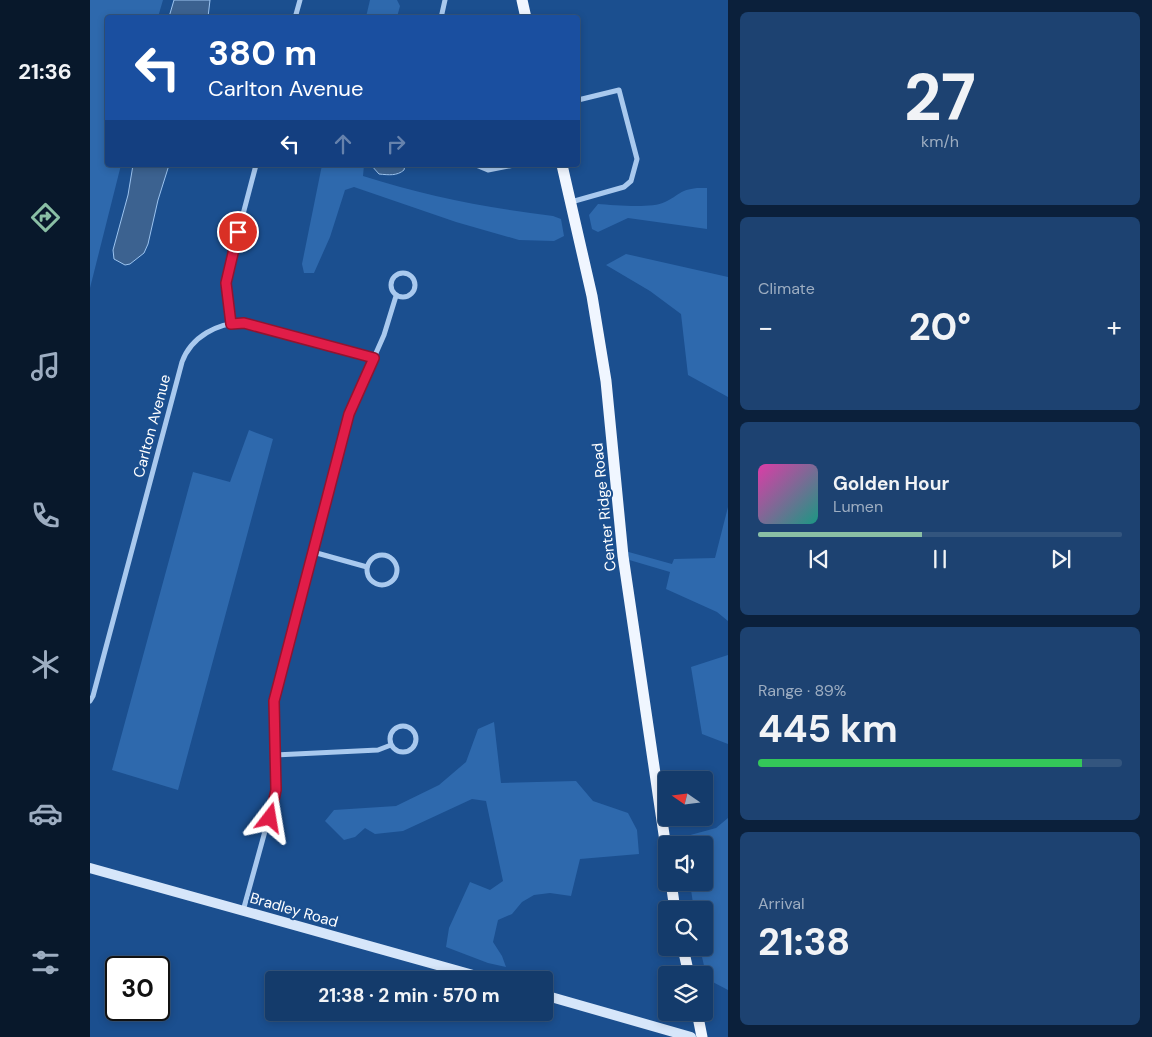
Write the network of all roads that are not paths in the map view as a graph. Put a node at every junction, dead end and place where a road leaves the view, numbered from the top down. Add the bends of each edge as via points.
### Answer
1 (300, 0) edge
2 (445, 0) edge
3 (522, 0) edge
4 (296, 15) edge
5 (442, 15) edge
6 (525, 15) edge
7 (580, 100) edge
8 (255, 167) edge
9 (481, 167) edge
10 (504, 167) edge
11 (562, 167) edge
12 (571, 202) junction
13 (396, 296) junction
14 (231, 324) junction
15 (374, 358) junction
16 (313, 552) junction
17 (367, 567) junction
18 (90, 701) edge
19 (391, 745) junction
20 (274, 755) junction
21 (664, 836) edge
22 (90, 868) edge
23 (243, 911) junction
24 (459, 971) edge
25 (553, 998) edge
26 (698, 1021) edge
27 (691, 1037) edge
28 (702, 1037) edge

1 - 4 street
2 - 5 street
3 - 6 main road
7 - 12 street via 619,90 637,159 631,181 624,187
8 - 14 street via 227,276
9 - 10 street via 488,170
11 - 12 main road, Center Ridge Road
12 - 21 main road, Center Ridge Road via 592,296 606,381 624,556
13 - 13 street via 404,297 414,291 415,283 409,274 397,274 391,280 391,289
13 - 15 street
14 - 15 street, Carlton Avenue via 244,323
14 - 18 street, Carlton Avenue via 206,333 191,346 182,362
15 - 16 street via 349,414
16 - 17 street
16 - 20 street via 274,701
17 - 17 street via 368,576 375,583 389,583 396,576 395,562 387,556 373,558
19 - 19 street via 396,751 409,751 414,745 414,733 408,727 395,728 390,736
19 - 20 street via 378,750
20 - 23 street via 275,796
22 - 23 street, Bradley Road
23 - 24 street, Bradley Road
25 - 27 street
26 - 28 main road

